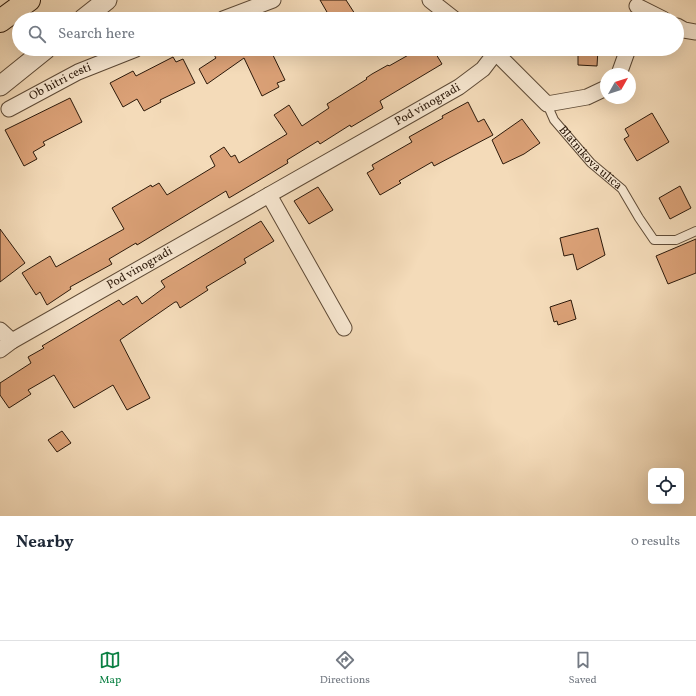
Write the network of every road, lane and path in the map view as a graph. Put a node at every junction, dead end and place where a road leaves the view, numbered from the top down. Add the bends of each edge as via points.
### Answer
1 (29, 0) edge
2 (107, 0) edge
3 (273, 0) edge
4 (430, 0) edge
5 (636, 8) edge
6 (12, 12) edge
7 (12, 12) edge
8 (92, 12) edge
9 (244, 12) edge
10 (445, 12) edge
11 (645, 12) edge
12 (0, 21) edge
13 (684, 30) edge
14 (696, 32) edge
15 (37, 56) edge
16 (118, 56) edge
17 (491, 56) edge
18 (500, 56) edge
19 (625, 56) edge
20 (621, 68) edge
21 (0, 86) edge
22 (600, 91) edge
23 (547, 104) junction
24 (9, 109) dead end
25 (268, 195) junction
26 (696, 231) edge
27 (344, 328) dead end
28 (0, 330) edge
29 (6, 345) edge

1 - 7 highway
2 - 8 street
3 - 9 street
4 - 10 street
5 - 11 street
6 - 12 highway
13 - 14 street
15 - 21 street
16 - 24 street, Ob hitri cesti via 78,72
17 - 25 street, Pod vinogradi via 483,69 459,88
18 - 23 street, Blatnikova ulica
19 - 20 street
22 - 23 street via 587,97
23 - 26 lane, Blatnikova ulica via 554,120 591,163 622,189 654,240 676,240
25 - 27 street
25 - 29 street, Pod vinogradi
28 - 29 street, Pod vinogradi

